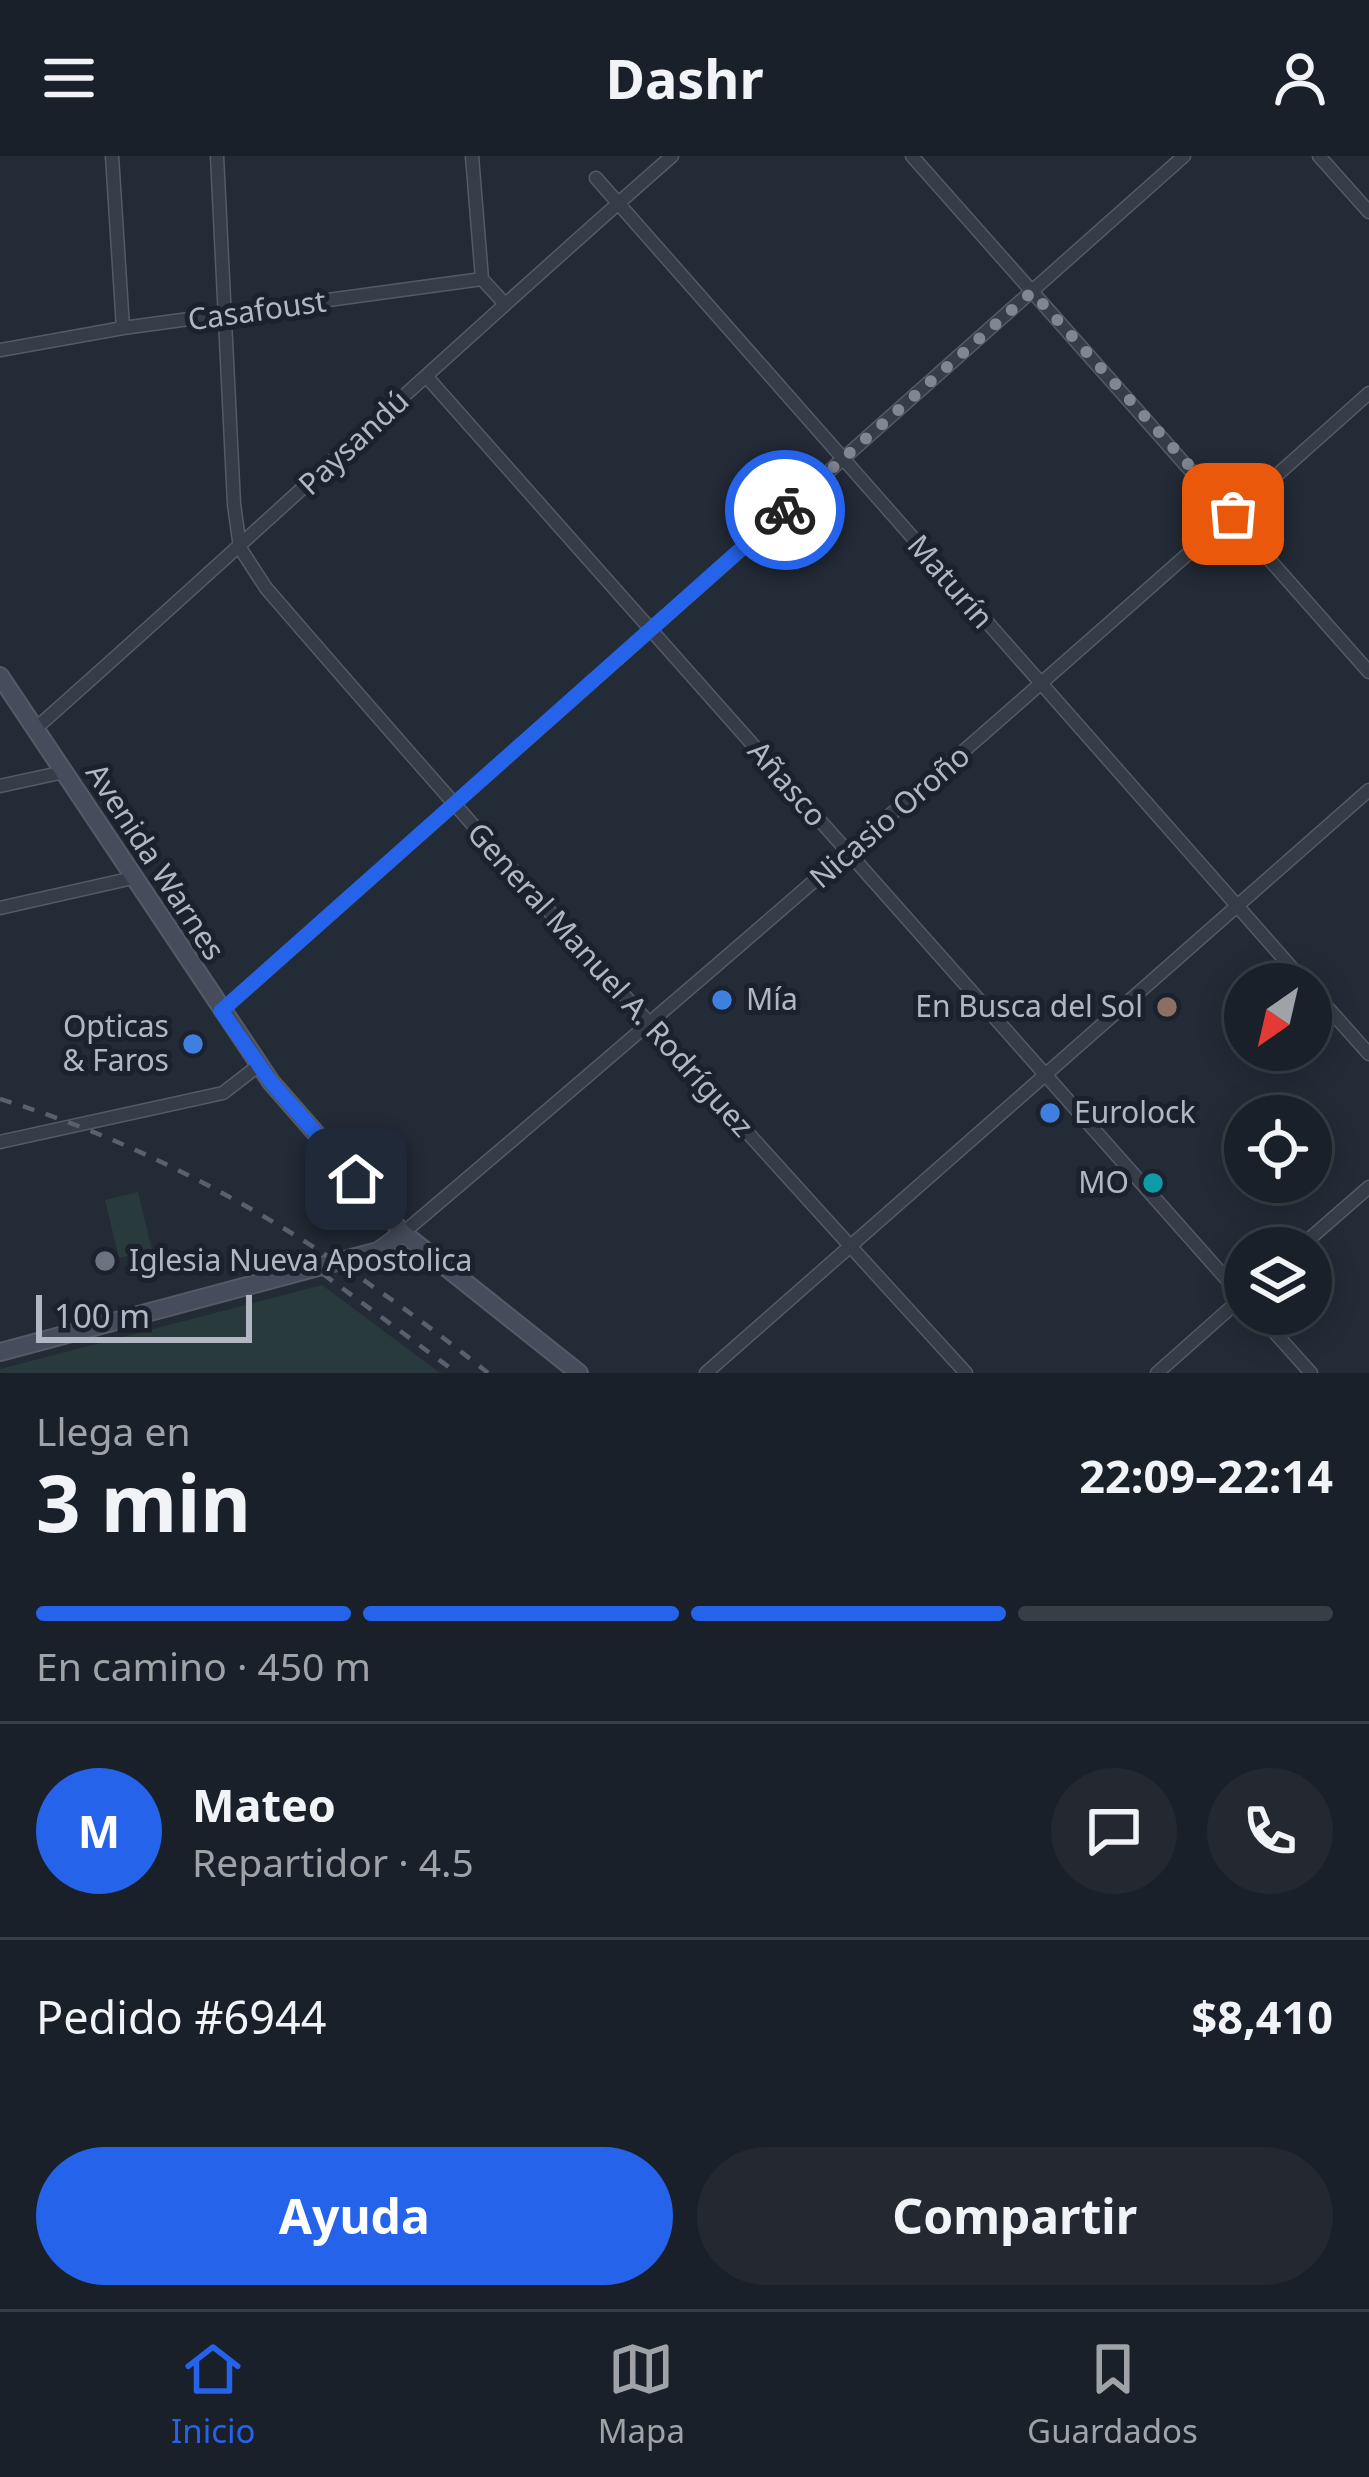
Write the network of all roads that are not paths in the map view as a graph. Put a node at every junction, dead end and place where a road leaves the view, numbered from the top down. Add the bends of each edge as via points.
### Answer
1 (112, 156) edge
2 (217, 156) edge
3 (472, 156) edge
4 (672, 156) edge
5 (912, 156) edge
6 (1184, 156) edge
7 (1319, 156) edge
8 (596, 178) dead end
9 (618, 203) junction
10 (1369, 212) edge
11 (482, 280) junction
12 (1032, 292) junction
13 (504, 304) junction
14 (223, 317) junction
15 (123, 328) junction
16 (0, 350) edge
17 (426, 376) junction
18 (1369, 393) edge
19 (844, 459) junction
20 (1233, 514) junction
21 (240, 548) junction
22 (650, 628) junction
23 (1369, 672) edge
24 (0, 676) edge
25 (1040, 686) junction
26 (35, 729) junction
27 (64, 772) junction
28 (0, 786) edge
29 (1369, 790) edge
30 (452, 803) junction
31 (848, 853) junction
32 (133, 878) junction
33 (1237, 906) junction
34 (0, 908) edge
35 (1288, 963) edge
36 (221, 1011) junction
37 (1332, 1013) edge
38 (648, 1025) junction
39 (1369, 1054) edge
40 (258, 1066) junction
41 (1046, 1077) junction
42 (0, 1142) edge
43 (1369, 1187) edge
44 (1323, 1227) edge
45 (404, 1233) junction
46 (849, 1246) junction
47 (1224, 1275) edge
48 (1224, 1314) edge
49 (1277, 1335) edge
50 (0, 1352) edge
51 (579, 1373) edge
52 (706, 1373) edge
53 (965, 1373) edge
54 (1157, 1373) edge
55 (1310, 1373) edge

1 - 15 street
2 - 14 street
3 - 11 street
4 - 9 street, Paysandú
5 - 12 street
6 - 12 street
7 - 10 street
8 - 9 street, Maturín
9 - 13 street, Paysandú
9 - 19 street, Maturín
11 - 13 street
11 - 14 street, Casafoust
12 - 19 street
12 - 20 street
13 - 17 street, Paysandú
14 - 15 street, Casafoust
14 - 21 street
15 - 16 street, Casafoust
17 - 21 street, Paysandú
17 - 22 street, Añasco
18 - 20 street, Nicasio Oroño
19 - 22 street
19 - 25 street, Maturín
20 - 23 street
20 - 25 street, Nicasio Oroño
21 - 26 street, Paysandú
21 - 30 street, General Manuel A. Rodríguez
22 - 30 street
22 - 31 street, Añasco
24 - 26 main road, Avenida Warnes
25 - 31 street, Nicasio Oroño
25 - 33 street, Maturín
26 - 27 main road, Avenida Warnes
27 - 28 street
27 - 32 main road, Avenida Warnes
29 - 33 street
30 - 36 street
30 - 38 street, General Manuel A. Rodríguez
31 - 38 street, Nicasio Oroño
31 - 41 street, Añasco
32 - 34 street
32 - 36 main road, Avenida Warnes
33 - 35 street, Maturín
33 - 41 street
36 - 40 main road, Avenida Warnes
37 - 39 street, Maturín
38 - 45 street, Nicasio Oroño
38 - 46 street, General Manuel A. Rodríguez
40 - 42 street via 223,1094
40 - 45 main road, Avenida Warnes
41 - 46 street
41 - 47 street, Añasco
43 - 44 street
45 - 50 main road via 378,1251
45 - 51 main road, Avenida Warnes
46 - 52 street
46 - 53 street, General Manuel A. Rodríguez
48 - 54 street
49 - 55 street

